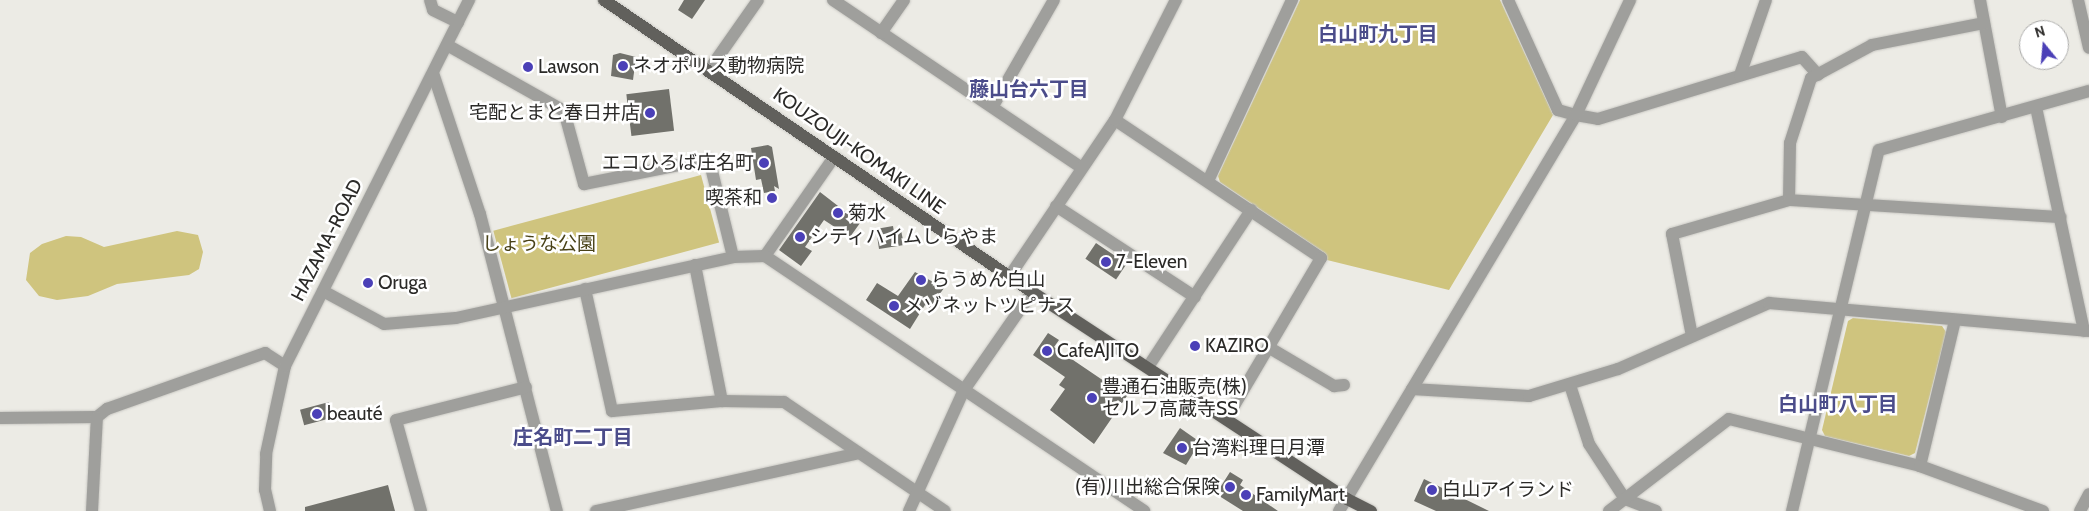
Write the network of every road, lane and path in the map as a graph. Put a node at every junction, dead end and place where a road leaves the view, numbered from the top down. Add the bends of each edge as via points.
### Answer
1 (430, 0) edge
2 (469, 0) edge
3 (604, 0) edge
4 (758, 0) edge
5 (833, 0) edge
6 (904, 0) edge
7 (1054, 0) edge
8 (1176, 0) edge
9 (1292, 0) edge
10 (1508, 0) edge
11 (1630, 0) edge
12 (1766, 0) edge
13 (1980, 0) edge
14 (2078, 0) edge
15 (458, 22) junction
16 (1984, 23) junction
17 (881, 33) junction
18 (2088, 42) edge
19 (447, 45) junction
20 (709, 70) junction
21 (433, 73) junction
22 (1818, 75) junction
23 (1740, 76) junction
24 (2089, 92) edge
25 (993, 106) junction
26 (2036, 107) junction
27 (1576, 115) junction
28 (2002, 117) junction
29 (1115, 120) junction
30 (834, 157) junction
31 (1081, 167) junction
32 (1208, 182) junction
33 (1789, 200) junction
34 (1865, 205) junction
35 (1056, 206) junction
36 (1251, 210) junction
37 (2060, 217) junction
38 (765, 256) junction
39 (733, 257) junction
40 (695, 265) junction
41 (1009, 276) junction
42 (585, 289) junction
43 (323, 291) junction
44 (1032, 292) junction
45 (1195, 297) junction
46 (505, 306) junction
47 (1840, 311) junction
48 (1955, 320) junction
49 (2086, 331) edge
50 (1692, 336) junction
51 (1268, 347) junction
52 (285, 366) junction
53 (1148, 367) junction
54 (1344, 385) dead end
55 (1570, 386) junction
56 (526, 387) junction
57 (1412, 389) junction
58 (964, 390) junction
59 (722, 401) junction
60 (97, 417) junction
61 (0, 418) edge
62 (1226, 419) junction
63 (1809, 439) junction
64 (859, 453) junction
65 (1920, 466) junction
66 (915, 492) junction
67 (2089, 494) edge
68 (1347, 499) junction
69 (1625, 499) junction
70 (92, 511) edge
71 (270, 511) edge
72 (422, 511) edge
73 (557, 511) edge
74 (596, 511) edge
75 (909, 511) edge
76 (945, 511) edge
77 (1144, 511) edge
78 (1339, 511) edge
79 (1371, 511) edge
80 (1609, 511) edge
81 (1656, 511) edge
82 (1792, 511) edge
83 (2043, 511) edge
84 (2080, 511) edge

1 - 15 street via 433,10
2 - 15 street, HAZAMA-ROAD
3 - 20 main road, KOUZOUJI-KOMAKI LINE
4 - 20 street
5 - 17 street
6 - 17 street
7 - 25 street
8 - 29 street
9 - 32 street
10 - 27 street via 1558,110
11 - 27 street
12 - 23 street
13 - 16 street
14 - 18 street
15 - 19 street, HAZAMA-ROAD
16 - 22 street via 1872,45
16 - 28 street
17 - 25 street
19 - 21 street, HAZAMA-ROAD
19 - 39 street via 564,111 584,184 709,159
20 - 30 main road, KOUZOUJI-KOMAKI LINE
21 - 43 street, HAZAMA-ROAD
21 - 46 street via 480,214
22 - 23 street via 1802,57
22 - 33 street via 1811,78 1790,143
23 - 27 street via 1598,119
24 - 26 street
25 - 31 street
26 - 28 street
26 - 37 street
27 - 57 street
28 - 34 street via 1878,150
29 - 31 street
29 - 32 street
30 - 38 street
30 - 41 main road, KOUZOUJI-KOMAKI LINE
31 - 35 street
32 - 36 street
33 - 34 street
33 - 50 street via 1672,234
34 - 37 street
34 - 47 street
35 - 41 street
35 - 45 street
36 - 45 street
36 - 51 street via 1321,258
37 - 49 street
38 - 39 street
38 - 58 street
39 - 40 street
40 - 42 street
40 - 59 street
41 - 44 main road, KOUZOUJI-KOMAKI LINE
42 - 46 street
42 - 59 street via 612,411
43 - 46 street via 384,324 456,318
43 - 52 street, HAZAMA-ROAD
44 - 53 main road, KOUZOUJI-KOMAKI LINE
44 - 58 street
45 - 53 street
46 - 56 street
47 - 48 street
47 - 50 street via 1769,303
47 - 63 street
48 - 49 street
48 - 65 street
50 - 55 street
51 - 54 street via 1334,386
51 - 62 street
52 - 60 street via 265,353 106,409
52 - 71 street, HAZAMA-ROAD via 266,454 265,490
53 - 62 main road, KOUZOUJI-KOMAKI LINE
55 - 57 street via 1529,396
55 - 69 street via 1589,444
56 - 72 street via 396,420
56 - 73 street
57 - 68 street
58 - 66 street
58 - 77 street
59 - 64 street via 784,402
60 - 61 street
60 - 70 street
62 - 68 main road, KOUZOUJI-KOMAKI LINE
63 - 65 street
63 - 69 street via 1729,419
63 - 82 street
64 - 66 street
64 - 74 street
65 - 83 street
66 - 75 street
66 - 76 street
67 - 84 street
68 - 78 street
68 - 79 main road, KOUZOUJI-KOMAKI LINE
69 - 80 street
69 - 81 street

